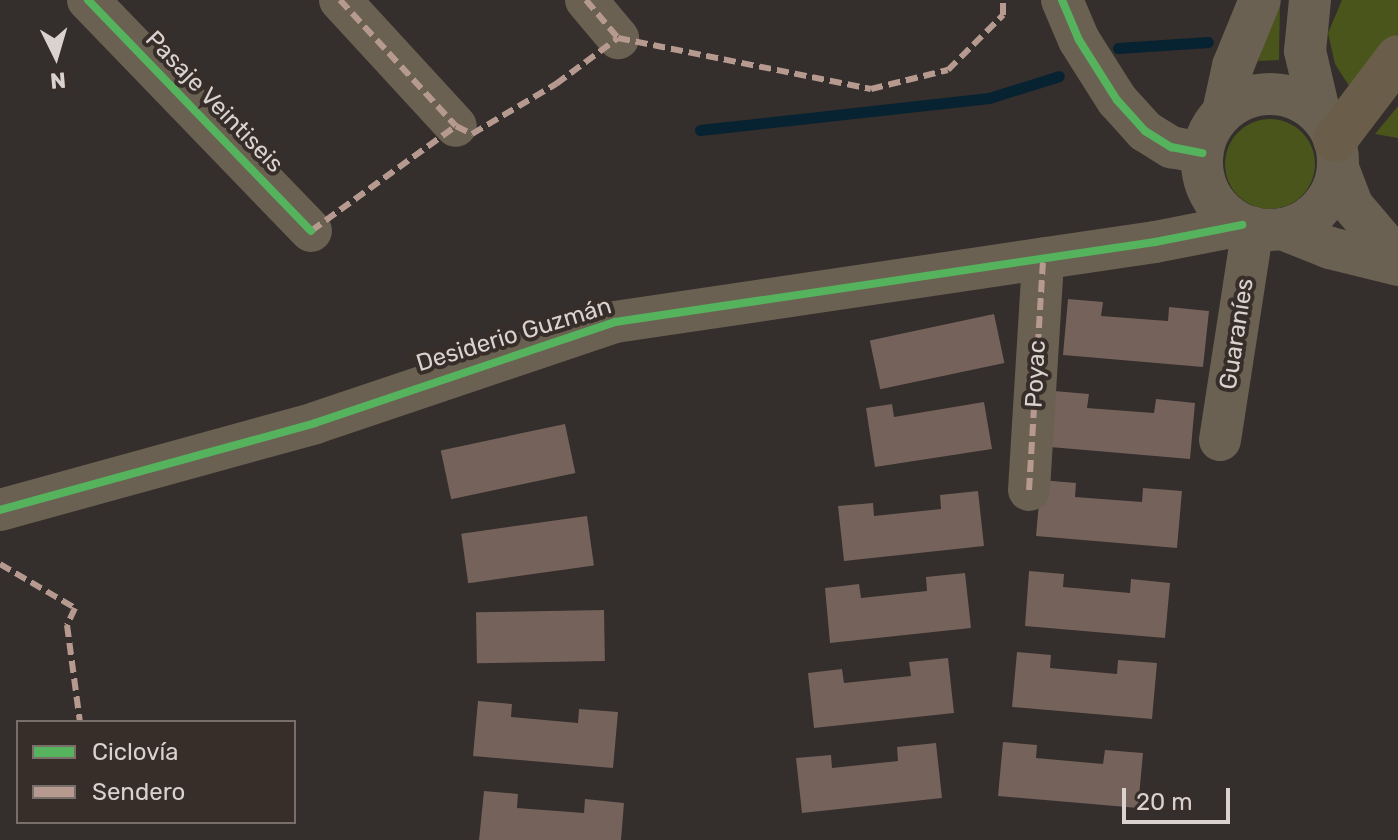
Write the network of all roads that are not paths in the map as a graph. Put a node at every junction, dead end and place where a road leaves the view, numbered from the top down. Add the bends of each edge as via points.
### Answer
1 (88, 0) edge
2 (340, 0) edge
3 (586, 0) edge
4 (1062, 0) edge
5 (1260, 0) edge
6 (1310, 0) edge
7 (618, 38) dead end
8 (1398, 57) edge
9 (1223, 112) junction
10 (456, 126) dead end
11 (1331, 141) junction
12 (1202, 153) junction
13 (1247, 220) junction
14 (311, 231) dead end
15 (1043, 258) junction
16 (1398, 259) edge
17 (1398, 265) edge
18 (1220, 440) dead end
19 (1029, 490) dead end
20 (0, 510) edge

1 - 14 street, Pasaje Veintiseis
2 - 10 street
3 - 7 street
4 - 12 street via 1079,40 1117,100 1145,131 1171,147
5 - 9 street via 1233,66
6 - 11 street via 1305,51
8 - 11 main road
9 - 11 street via 1246,98 1272,93 1298,100
9 - 12 street via 1209,130
11 - 13 street via 1330,195 1312,217
11 - 16 street via 1352,205
12 - 13 street via 1203,177
13 - 15 street, Desiderio Guzmán via 1155,242
13 - 17 street
13 - 18 street, Guaraníes
15 - 19 street, Poyac
15 - 20 street, Desiderio Guzmán via 615,322 315,423

